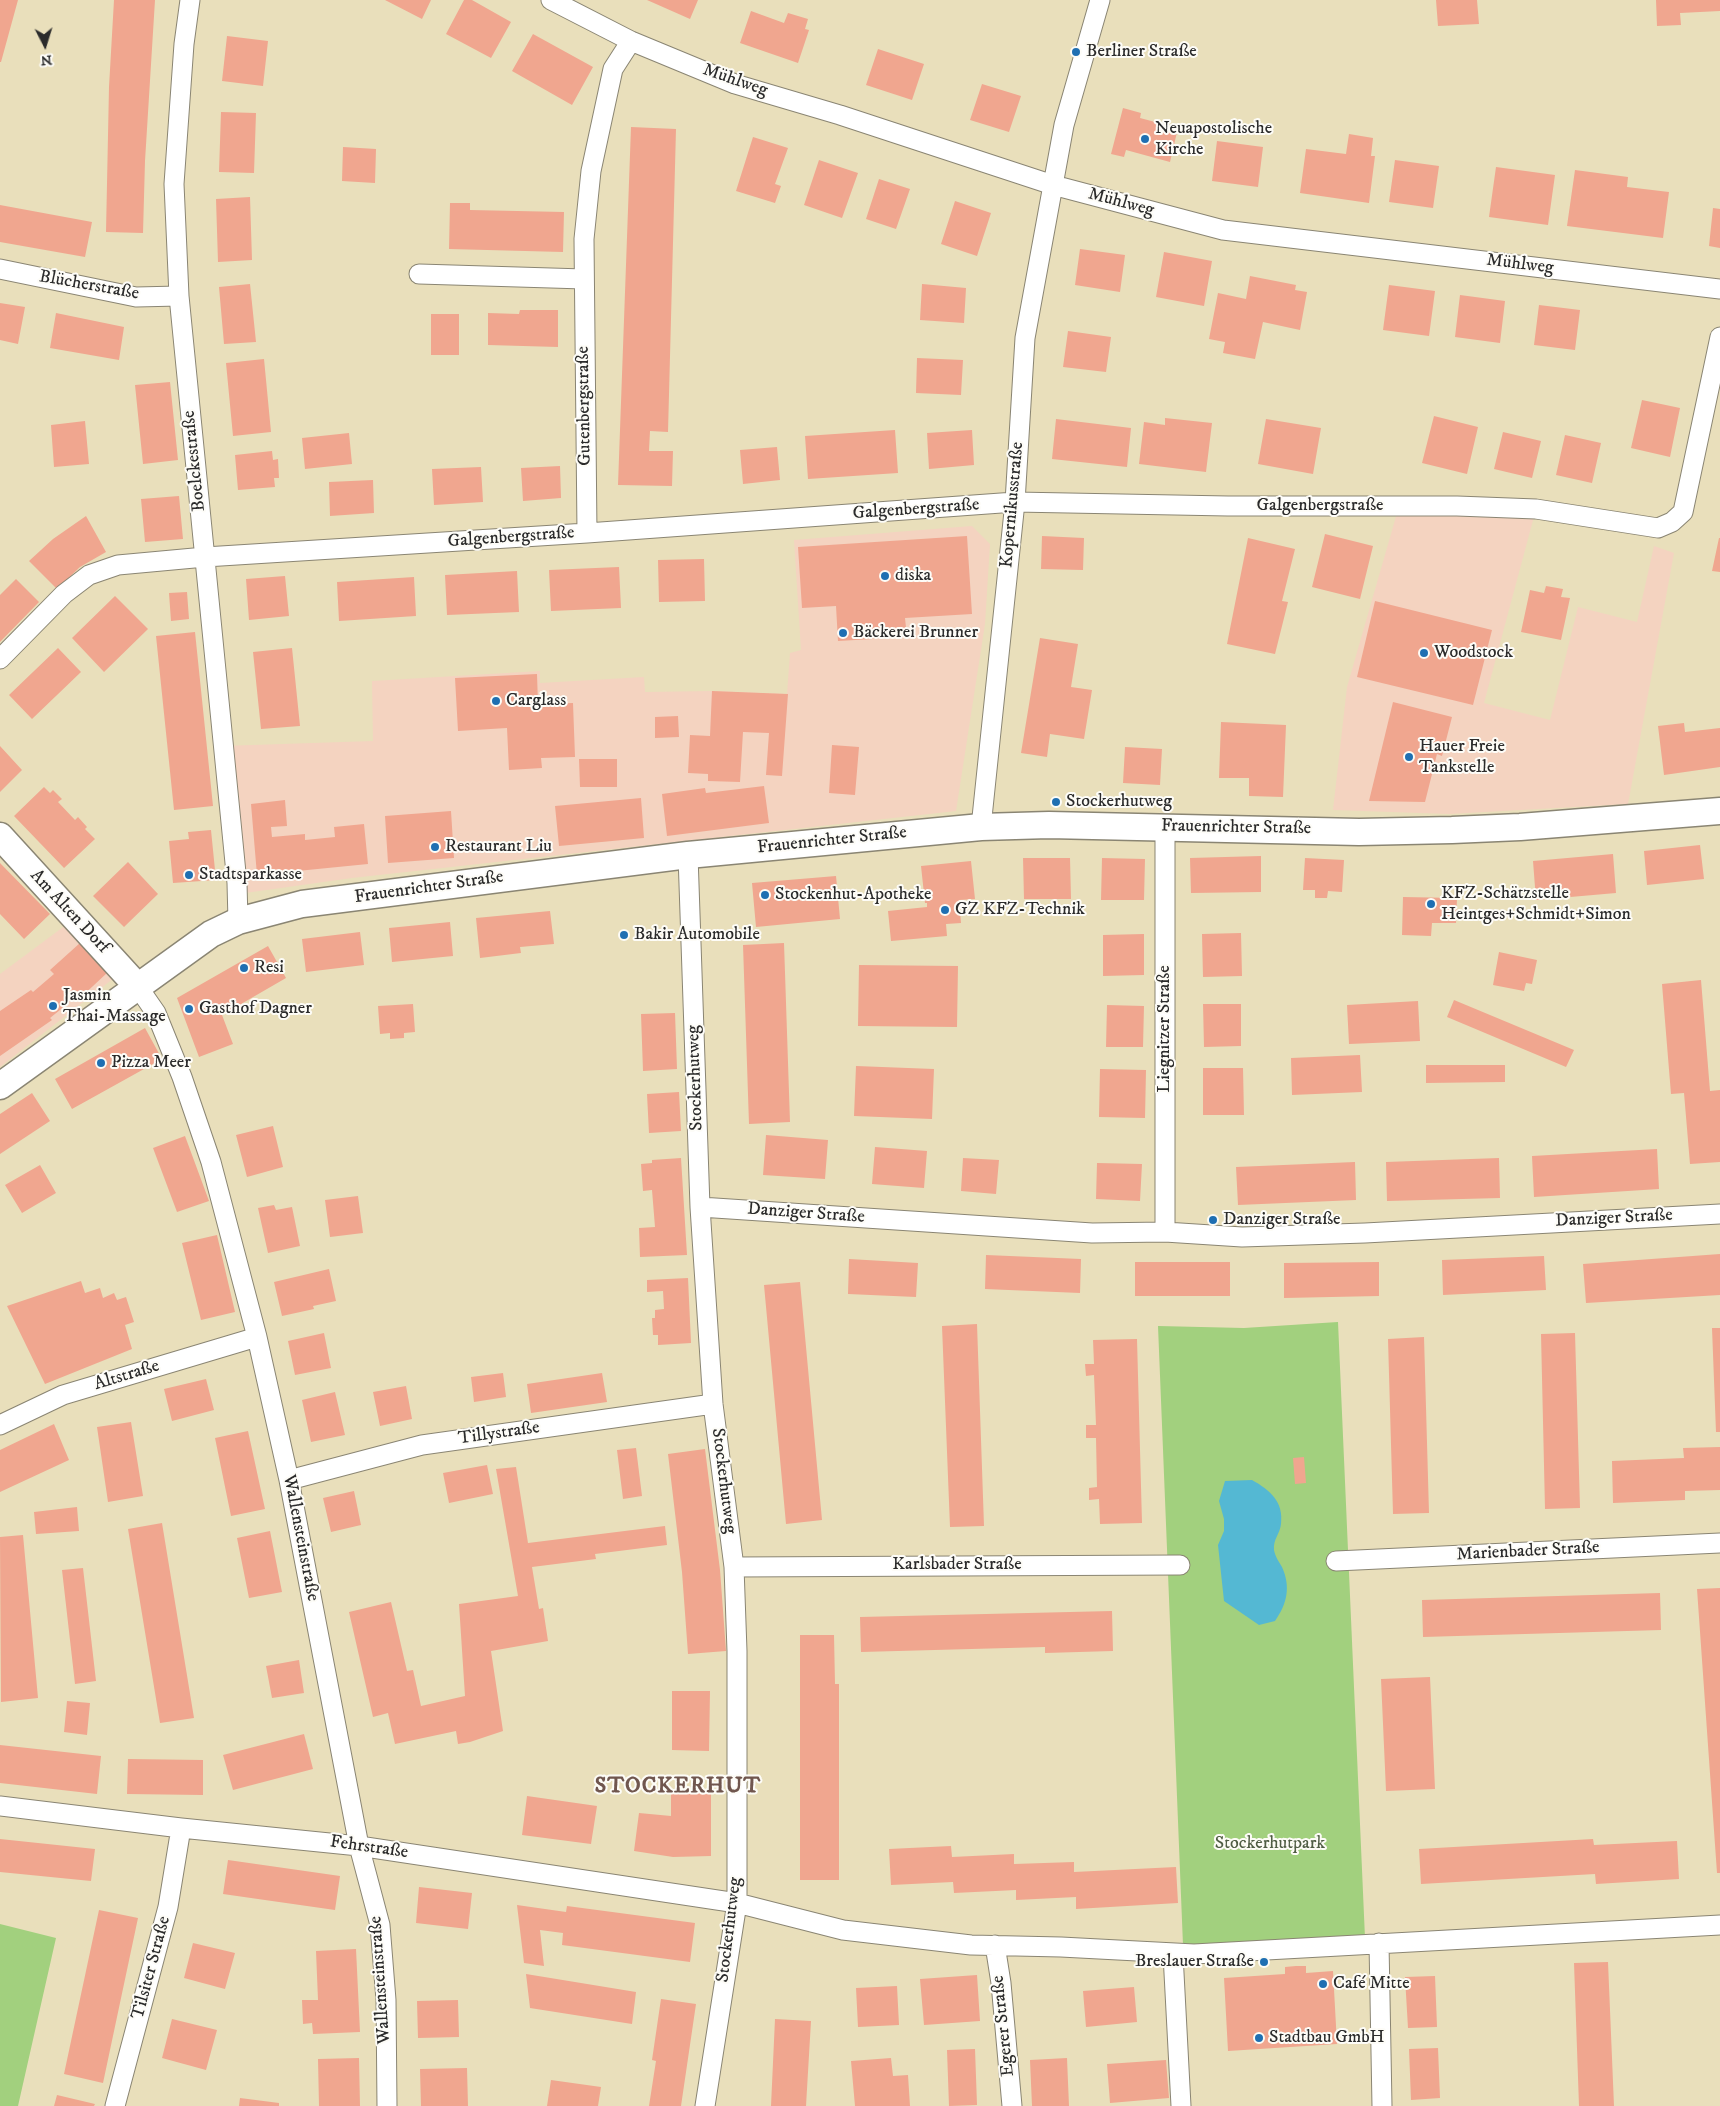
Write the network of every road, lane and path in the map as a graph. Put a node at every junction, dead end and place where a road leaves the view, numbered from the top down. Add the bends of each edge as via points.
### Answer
1 (190, 0) edge
2 (551, 0) edge
3 (1100, 0) edge
4 (631, 41) junction
5 (1053, 185) junction
6 (0, 270) edge
7 (419, 274) dead end
8 (584, 279) junction
9 (1720, 289) edge
10 (179, 296) junction
11 (1720, 337) edge
12 (1015, 502) junction
13 (587, 533) junction
14 (205, 557) junction
15 (0, 659) edge
16 (1720, 811) edge
17 (981, 827) junction
18 (1165, 827) junction
19 (0, 836) edge
20 (688, 855) junction
21 (238, 921) junction
22 (138, 987) junction
23 (0, 1086) edge
24 (700, 1207) junction
25 (1720, 1214) edge
26 (1165, 1232) junction
27 (257, 1337) junction
28 (713, 1404) junction
29 (0, 1425) edge
30 (289, 1480) junction
31 (1720, 1543) edge
32 (1336, 1561) dead end
33 (1180, 1565) dead end
34 (734, 1567) junction
35 (0, 1806) edge
36 (181, 1828) junction
37 (359, 1846) junction
38 (737, 1903) junction
39 (1720, 1926) edge
40 (1379, 1943) junction
41 (995, 1946) junction
42 (1172, 1954) junction
43 (115, 2106) edge
44 (387, 2106) edge
45 (705, 2106) edge
46 (1012, 2106) edge
47 (1181, 2106) edge
48 (1382, 2106) edge

1 - 10 street, Boelckestraße via 174,184
2 - 4 street, Mühlweg
3 - 5 street via 1064,125
4 - 5 street, Mühlweg via 735,84
4 - 8 street, Gutenbergstraße via 613,69 591,171 584,239
5 - 9 street, Mühlweg via 1223,230
5 - 12 street, Kopernikusstraße via 1025,338
6 - 10 street, Blücherstraße via 136,297
7 - 8 street
8 - 13 street, Gutenbergstraße
10 - 14 street, Boelckestraße
11 - 12 street, Galgenbergstraße via 1682,512 1672,522 1658,528 1536,509 1487,507
12 - 13 street, Galgenbergstraße
12 - 17 street, Kopernikusstraße
13 - 14 street, Galgenbergstraße
14 - 15 street, Galgenbergstraße via 118,565 89,575 64,594
14 - 21 street, Boelckestraße via 237,882
16 - 18 main road, Frauenrichter Straße via 1452,830 1359,832
17 - 18 main road, Frauenrichter Straße
17 - 20 main road, Frauenrichter Straße
18 - 26 street, Liegnitzer Straße
19 - 22 main road, Am Alten Dorf
20 - 21 main road, Frauenrichter Straße via 302,904
20 - 24 street, Stockerhutweg
21 - 22 main road, Frauenrichter Straße via 211,934
22 - 23 main road, Frauenrichter Straße
22 - 27 street, Wallensteinstraße via 156,1013 182,1077 210,1162
24 - 26 street, Danziger Straße via 1092,1233
24 - 28 street, Stockerhutweg
25 - 26 street, Danziger Straße via 1251,1237
27 - 29 street, Altstraße via 63,1395
27 - 30 street, Wallensteinstraße
28 - 30 street, Tillystraße via 422,1444
28 - 34 street, Stockerhutweg
30 - 37 street, Wallensteinstraße
31 - 32 street, Marienbader Straße
33 - 34 street, Karlsbader Straße
34 - 38 street, Stockerhutweg via 738,1651
35 - 36 street, Fehrstraße
36 - 37 street, Fehrstraße
36 - 43 street, Tilsiter Straße via 168,1907
37 - 38 street, Fehrstraße
37 - 44 street, Wallensteinstraße via 380,1924 386,2000
38 - 41 street via 843,1930
38 - 45 street, Stockerhutweg
39 - 40 street
40 - 42 street
40 - 48 street
41 - 42 street
41 - 46 street, Egerer Straße
42 - 47 street

